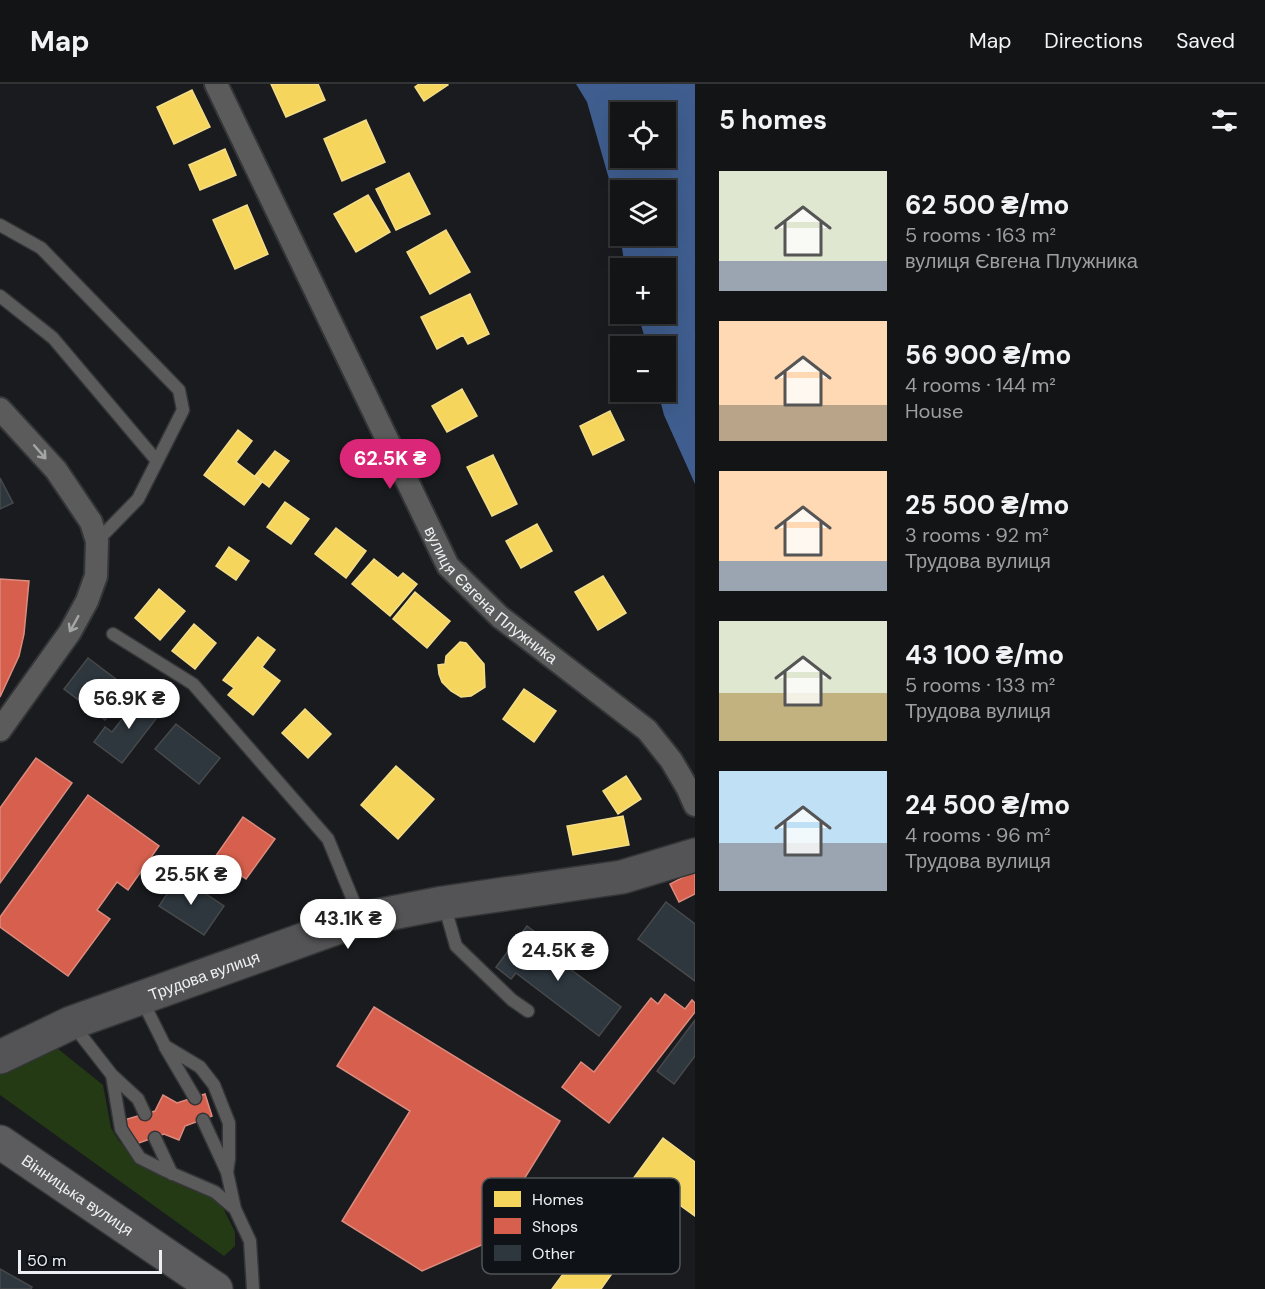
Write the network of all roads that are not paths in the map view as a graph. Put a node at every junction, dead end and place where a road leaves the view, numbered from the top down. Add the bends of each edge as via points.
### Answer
1 (216, 84) edge
2 (0, 225) edge
3 (0, 296) edge
4 (0, 409) edge
5 (157, 461) junction
6 (97, 541) junction
7 (113, 634) dead end
8 (0, 730) edge
9 (695, 805) edge
10 (695, 855) edge
11 (443, 903) junction
12 (361, 919) junction
13 (141, 998) junction
14 (528, 1011) dead end
15 (71, 1023) junction
16 (165, 1046) junction
17 (0, 1056) edge
18 (112, 1075) junction
19 (195, 1098) dead end
20 (145, 1114) dead end
21 (203, 1120) dead end
22 (155, 1138) dead end
23 (0, 1142) edge
24 (227, 1172) junction
25 (172, 1174) junction
26 (235, 1209) junction
27 (216, 1289) edge
28 (253, 1289) edge

1 - 9 street, вулиця Євгена Плужника via 447,566 500,617 647,730 671,760
2 - 5 lane via 41,248 179,390 183,410
3 - 5 lane via 53,338
4 -> 6 street via 56,470 91,522
5 - 6 lane via 138,499
6 -> 8 street via 96,576 87,601 70,632
7 - 12 lane via 193,684 321,830
10 - 11 street, Трудова вулиця via 622,877
11 - 12 street, Трудова вулиця
11 - 14 lane via 456,946
12 - 13 street, Трудова вулиця
13 - 15 street, Трудова вулиця
13 - 16 lane
15 - 17 street, Трудова вулиця
15 - 18 lane
16 - 19 lane
16 - 24 lane via 200,1067 214,1085 229,1123
18 - 20 lane via 138,1099
18 - 25 lane via 121,1129 140,1158
21 - 24 lane
22 - 25 lane
23 - 27 main road, Вінницька вулиця
24 - 26 lane
25 - 26 lane via 215,1192
26 - 28 lane via 250,1241

